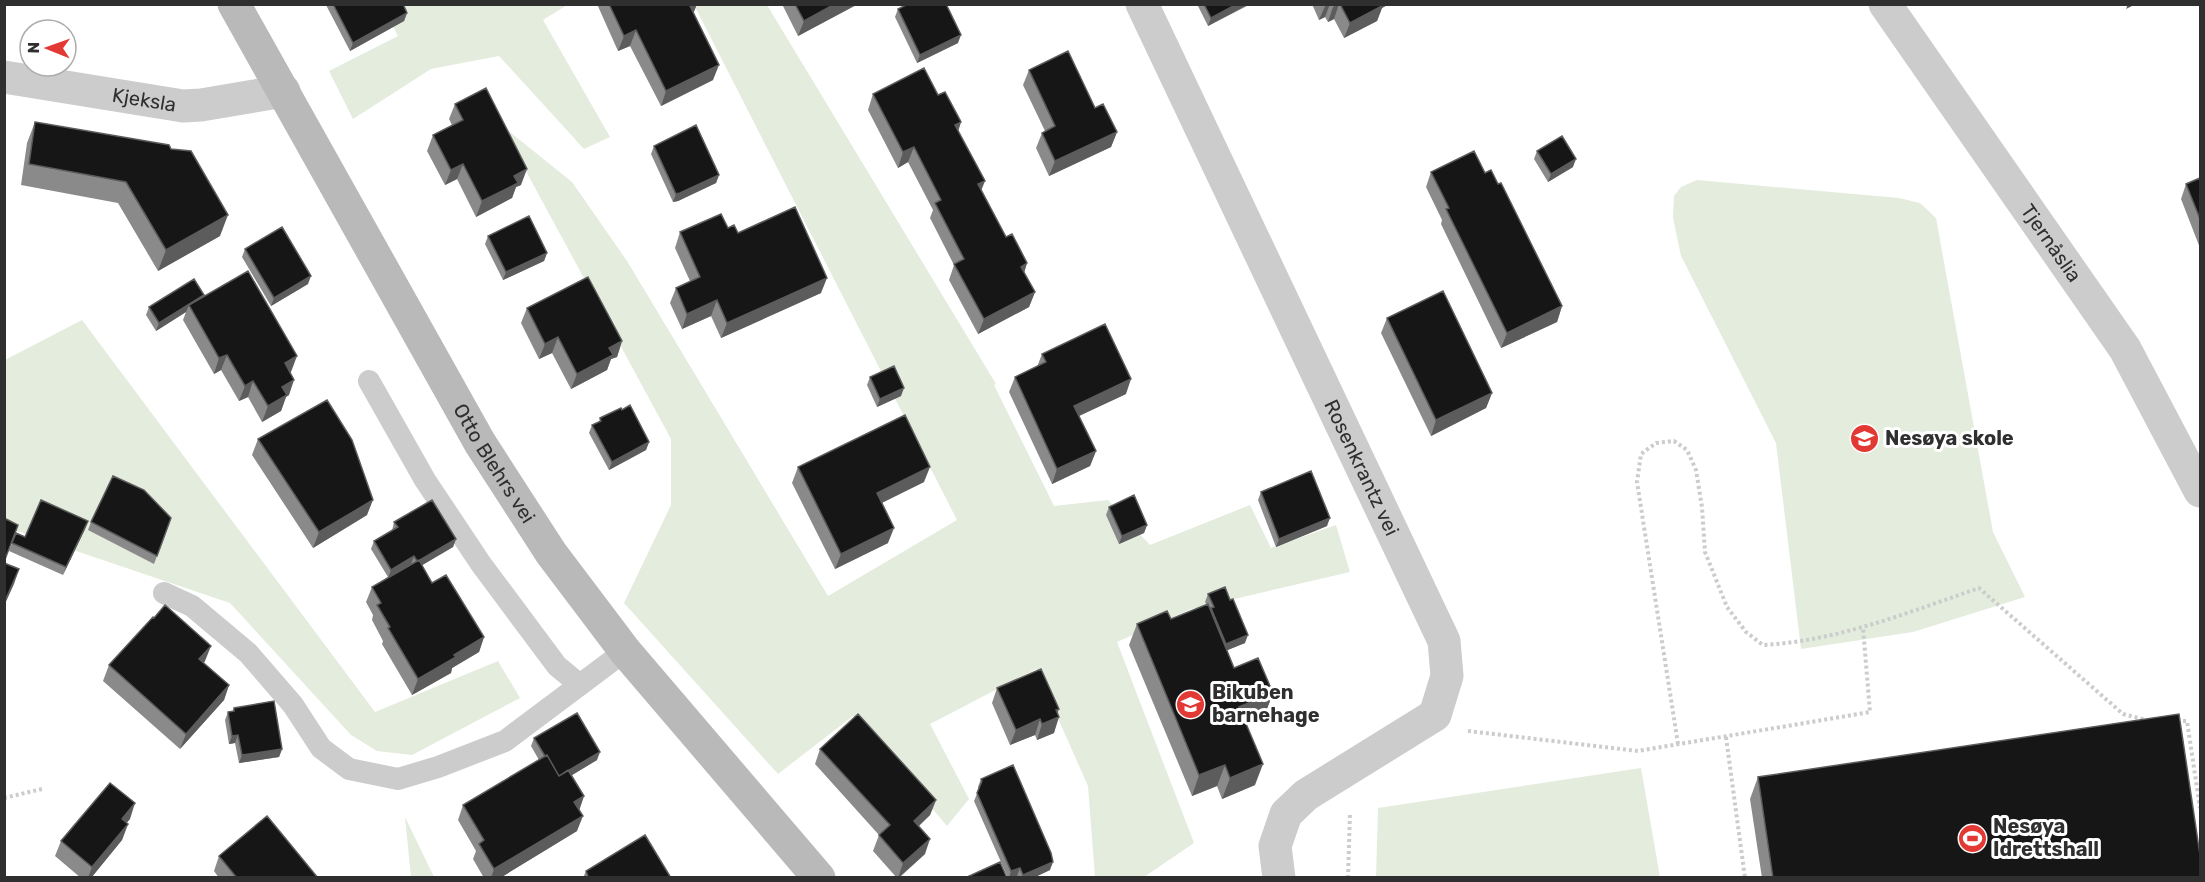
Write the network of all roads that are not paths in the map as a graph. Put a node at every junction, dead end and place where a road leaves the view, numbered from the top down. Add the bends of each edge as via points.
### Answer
1 (234, 4) edge
2 (1142, 4) edge
3 (1885, 4) edge
4 (4, 76) edge
5 (284, 91) junction
6 (369, 381) dead end
7 (2200, 491) edge
8 (164, 593) dead end
9 (626, 651) junction
10 (580, 685) junction
11 (819, 878) edge
12 (1279, 878) edge

1 - 5 street, Otto Blehrs vei
2 - 12 street, Rosenkrantz vei via 1444,641 1447,676 1436,715 1306,795 1286,814 1275,846
3 - 7 street, Tjernåslia via 2125,349
4 - 5 street, Kjeksla via 183,106
5 - 9 street, Otto Blehrs vei via 480,443 551,553
6 - 10 lane via 425,480 481,564 556,666
8 - 10 lane via 192,606 248,653 293,705 321,748 349,769 398,779 438,767 506,741
9 - 10 lane
9 - 11 street, Otto Blehrs vei

